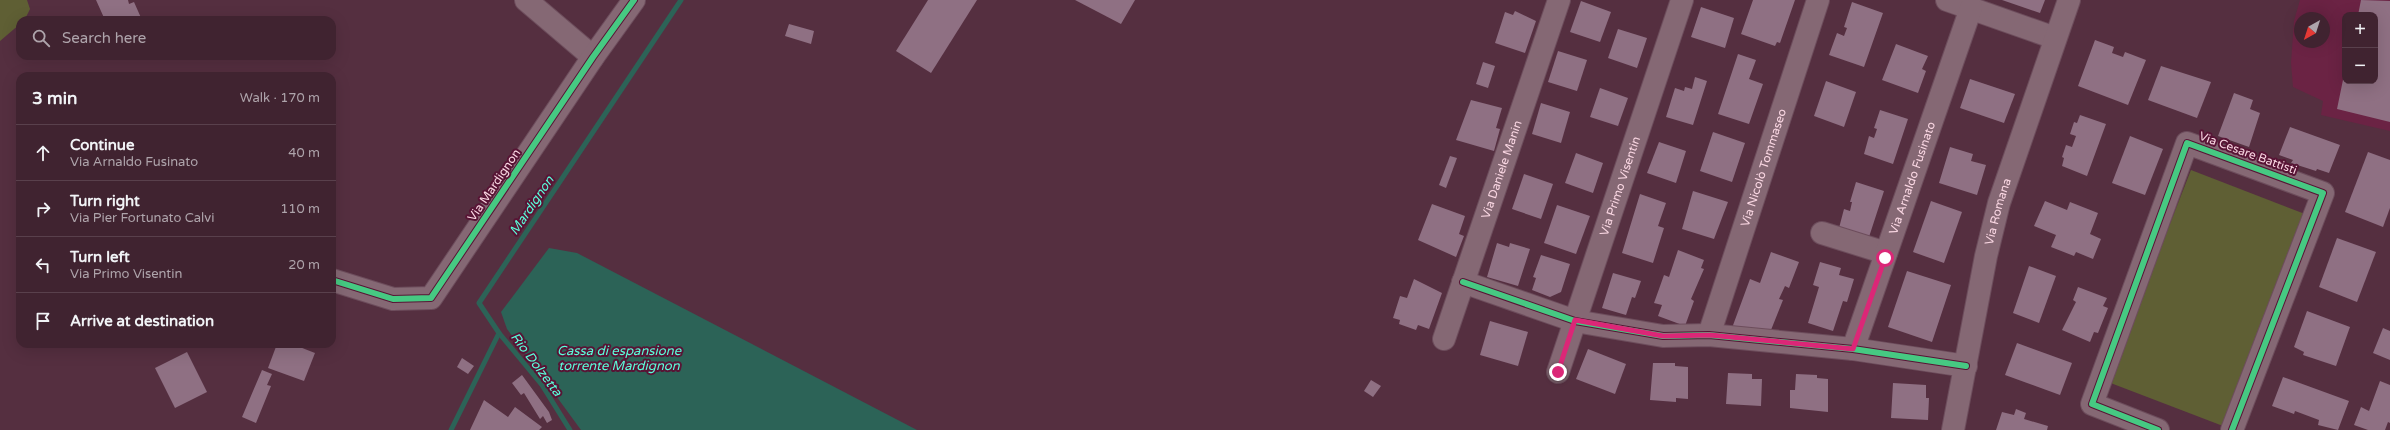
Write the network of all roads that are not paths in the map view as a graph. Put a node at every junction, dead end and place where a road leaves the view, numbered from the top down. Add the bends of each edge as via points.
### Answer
1 (526, 0) edge
2 (634, 0) edge
3 (1558, 0) edge
4 (1682, 0) edge
5 (1818, 0) edge
6 (1947, 0) edge
7 (2069, 0) edge
8 (1971, 8) junction
9 (2056, 38) junction
10 (593, 57) junction
11 (1822, 233) dead end
12 (1886, 253) junction
13 (336, 281) edge
14 (1462, 282) junction
15 (1575, 320) junction
16 (1710, 335) junction
17 (1444, 339) dead end
18 (1853, 349) junction
19 (1966, 366) junction
20 (1558, 372) dead end
21 (1953, 430) edge
22 (2158, 430) edge
23 (2232, 430) edge

1 - 10 street
2 - 10 street, Via Mardignon
3 - 14 street, Via Daniele Manin
4 - 15 street, Via Primo Visentin
5 - 16 street, Via Nicolò Tommaseo
6 - 8 street
7 - 9 street, Via Romana
8 - 9 street
8 - 12 street, Via Arnaldo Fusinato
9 - 19 street, Via Romana via 1999,203 1986,256
10 - 13 street, Via Mardignon via 431,298 393,299
11 - 12 street
12 - 18 street, Via Arnaldo Fusinato
14 - 15 street
14 - 17 street, Via Daniele Manin
15 - 16 street via 1663,336
15 - 20 street, Via Primo Visentin
16 - 18 street
18 - 19 street
19 - 21 street, Via Romana
22 - 23 street, Via Cesare Battisti via 2092,404 2187,143 2323,193

